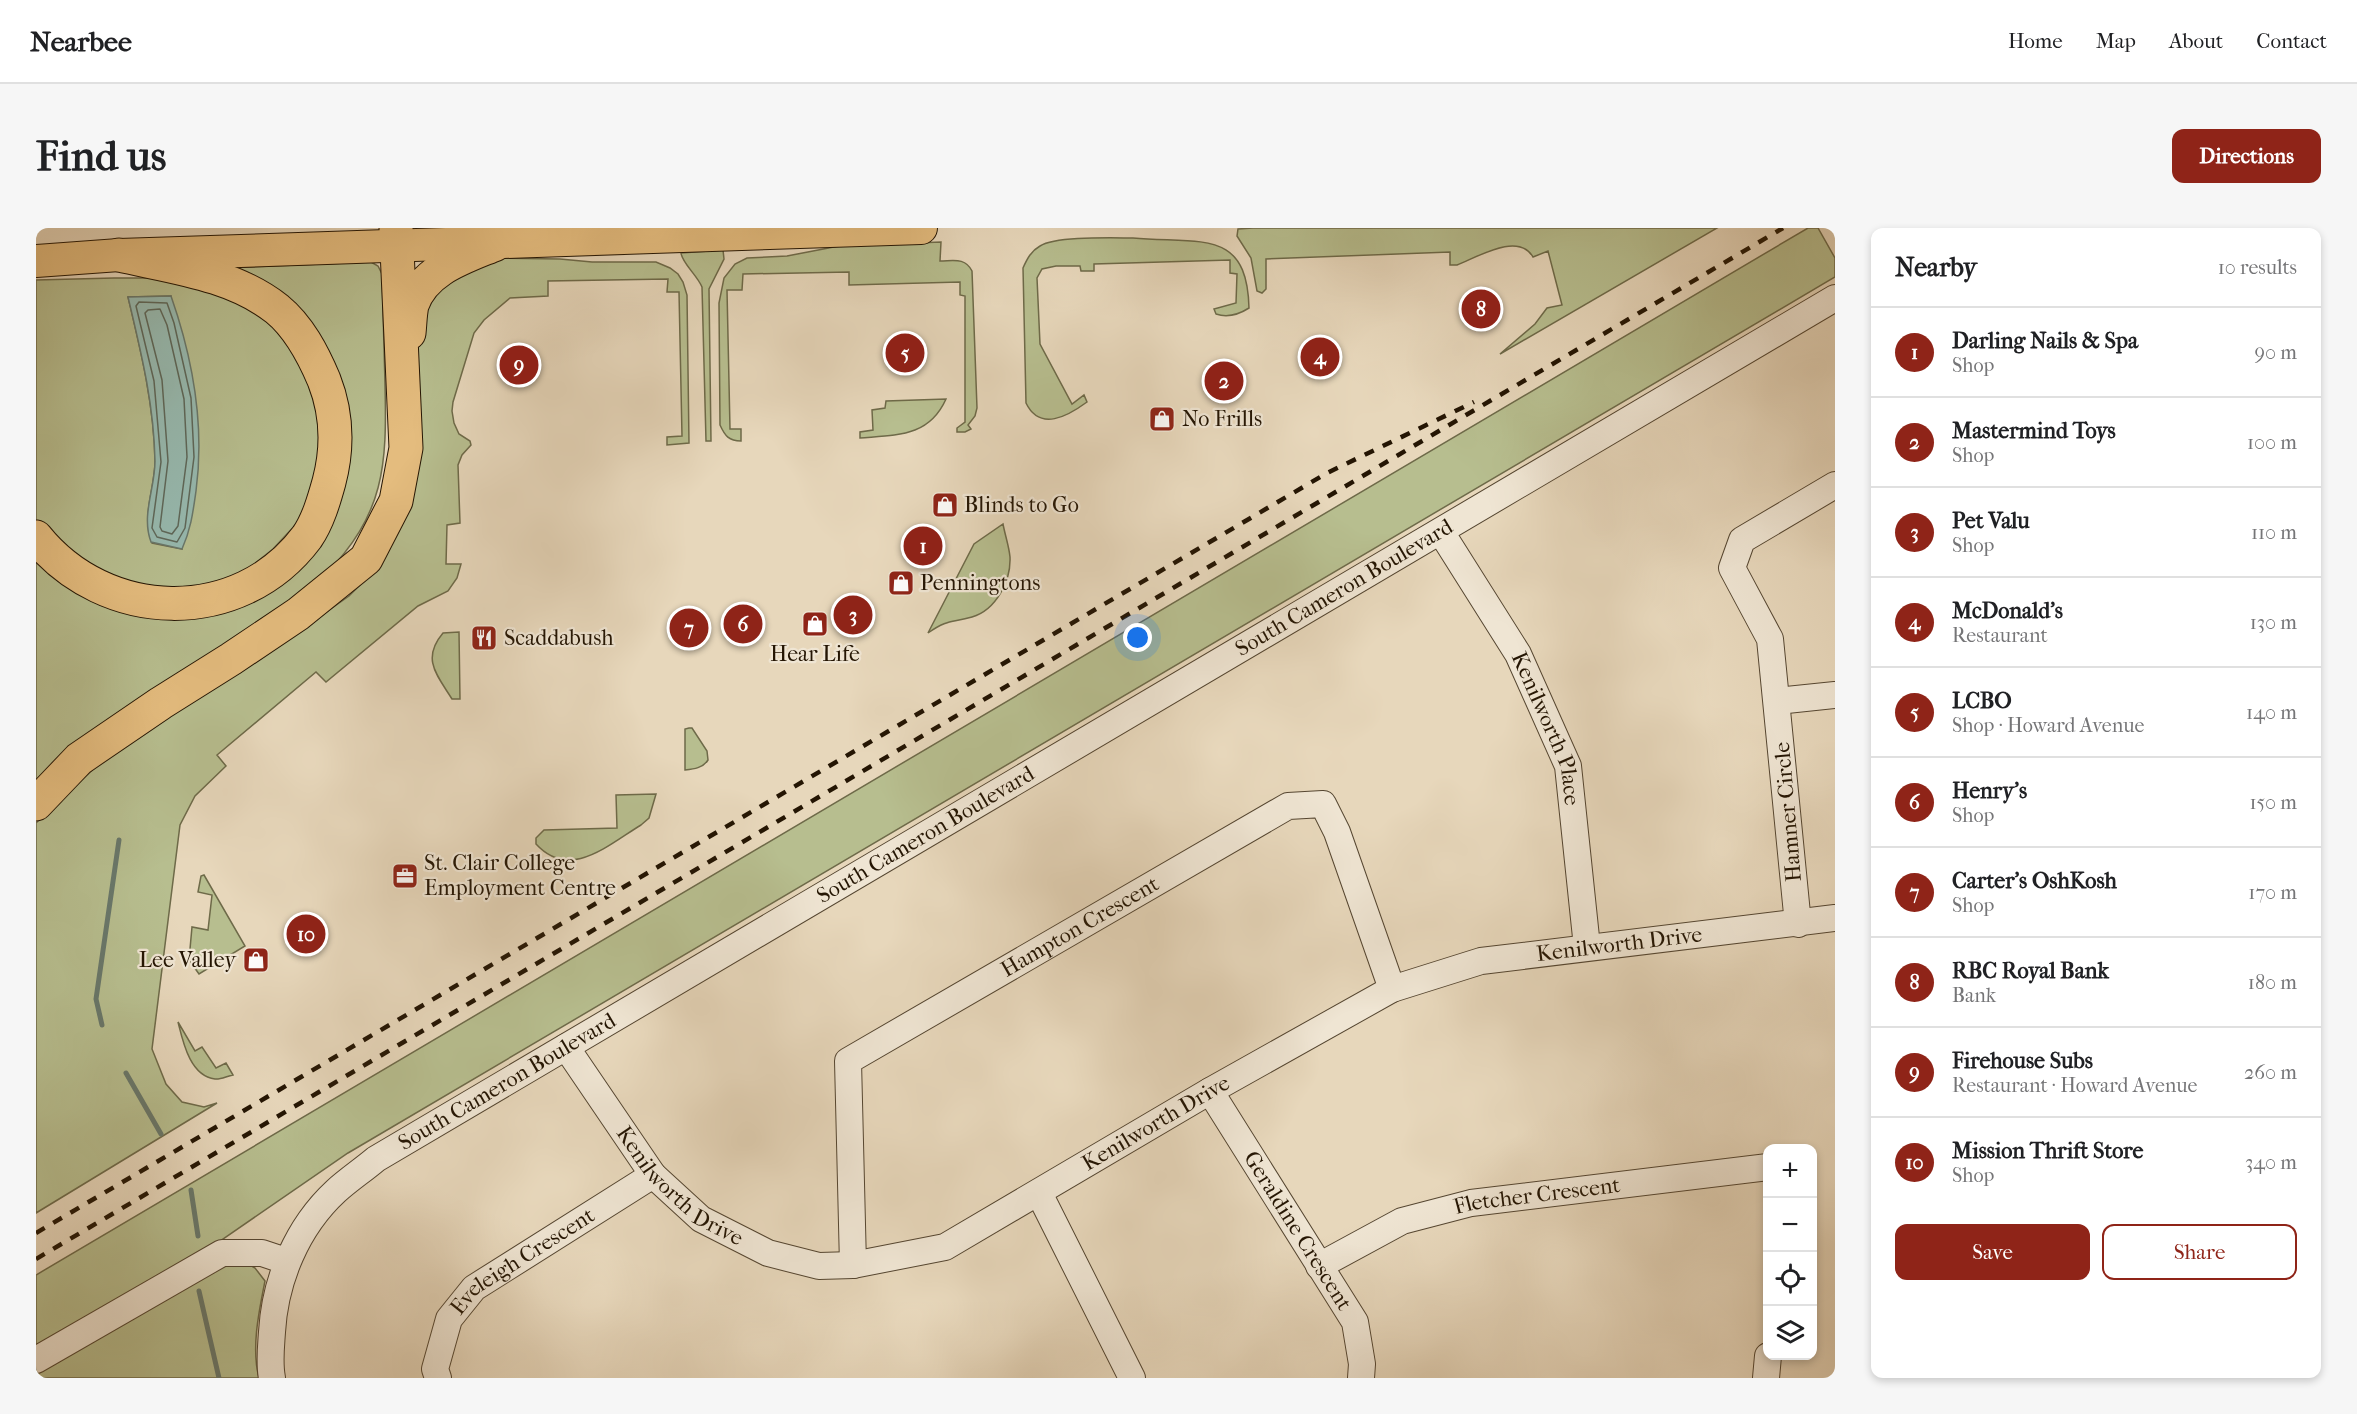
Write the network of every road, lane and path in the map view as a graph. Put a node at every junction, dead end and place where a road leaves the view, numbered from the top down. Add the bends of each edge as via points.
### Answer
1 (921, 228) edge
2 (396, 238) edge
3 (496, 244) junction
4 (119, 255) junction
5 (36, 261) edge
6 (1835, 298) edge
7 (401, 392) junction
8 (1835, 485) edge
9 (1441, 532) junction
10 (36, 537) edge
11 (1835, 695) edge
12 (1777, 700) junction
13 (36, 804) edge
14 (1835, 918) edge
15 (1798, 924) junction
16 (1587, 947) junction
17 (1392, 989) junction
18 (566, 1047) junction
19 (1210, 1091) junction
20 (1763, 1167) edge
21 (653, 1175) junction
22 (1039, 1193) junction
23 (286, 1261) junction
24 (853, 1265) junction
25 (1319, 1266) junction
26 (36, 1360) edge
27 (1768, 1360) edge
28 (273, 1378) edge
29 (438, 1378) edge
30 (1132, 1378) edge
31 (1361, 1378) edge
32 (1766, 1378) edge

1 - 3 main road
2 - 3 main road
2 - 4 main road
2 - 7 highway
3 - 7 highway via 443,267 426,283 412,305
4 - 5 main road
4 - 10 highway via 220,279 277,309 297,329 332,400 333,465 324,501 308,535 284,562 259,581 229,596 180,603 144,602 89,582 66,567
6 - 9 street, South Cameron Boulevard
7 - 13 highway via 406,448 396,501 366,559 298,614 79,759
8 - 12 street, Hamner Circle via 1742,540 1732,568 1770,639
9 - 16 street, Kenilworth Place via 1518,654 1568,766
9 - 18 street, South Cameron Boulevard
11 - 12 street
12 - 15 street, Hamner Circle
14 - 15 street, Kenilworth Drive
15 - 16 street, Kenilworth Drive
16 - 17 street, Kenilworth Drive via 1481,962
17 - 19 street, Kenilworth Drive
17 - 24 street, Hampton Crescent via 1337,832 1323,804 1288,806 848,1061
18 - 21 street, Kenilworth Drive
18 - 23 street, South Cameron Boulevard via 376,1159 335,1191
19 - 22 street, Kenilworth Drive
19 - 25 street, Geraldine Crescent
20 - 25 street, Fletcher Crescent via 1471,1203 1402,1221
21 - 24 street, Kenilworth Drive via 700,1219 768,1253 819,1266
21 - 29 street, Eveleigh Crescent via 474,1288 449,1319 435,1369
22 - 24 street, Kenilworth Drive via 945,1247
22 - 30 street
23 - 26 street via 262,1253 222,1253
23 - 28 street, South Cameron Boulevard via 273,1310
25 - 31 street, Geraldine Crescent via 1355,1322
27 - 32 street

